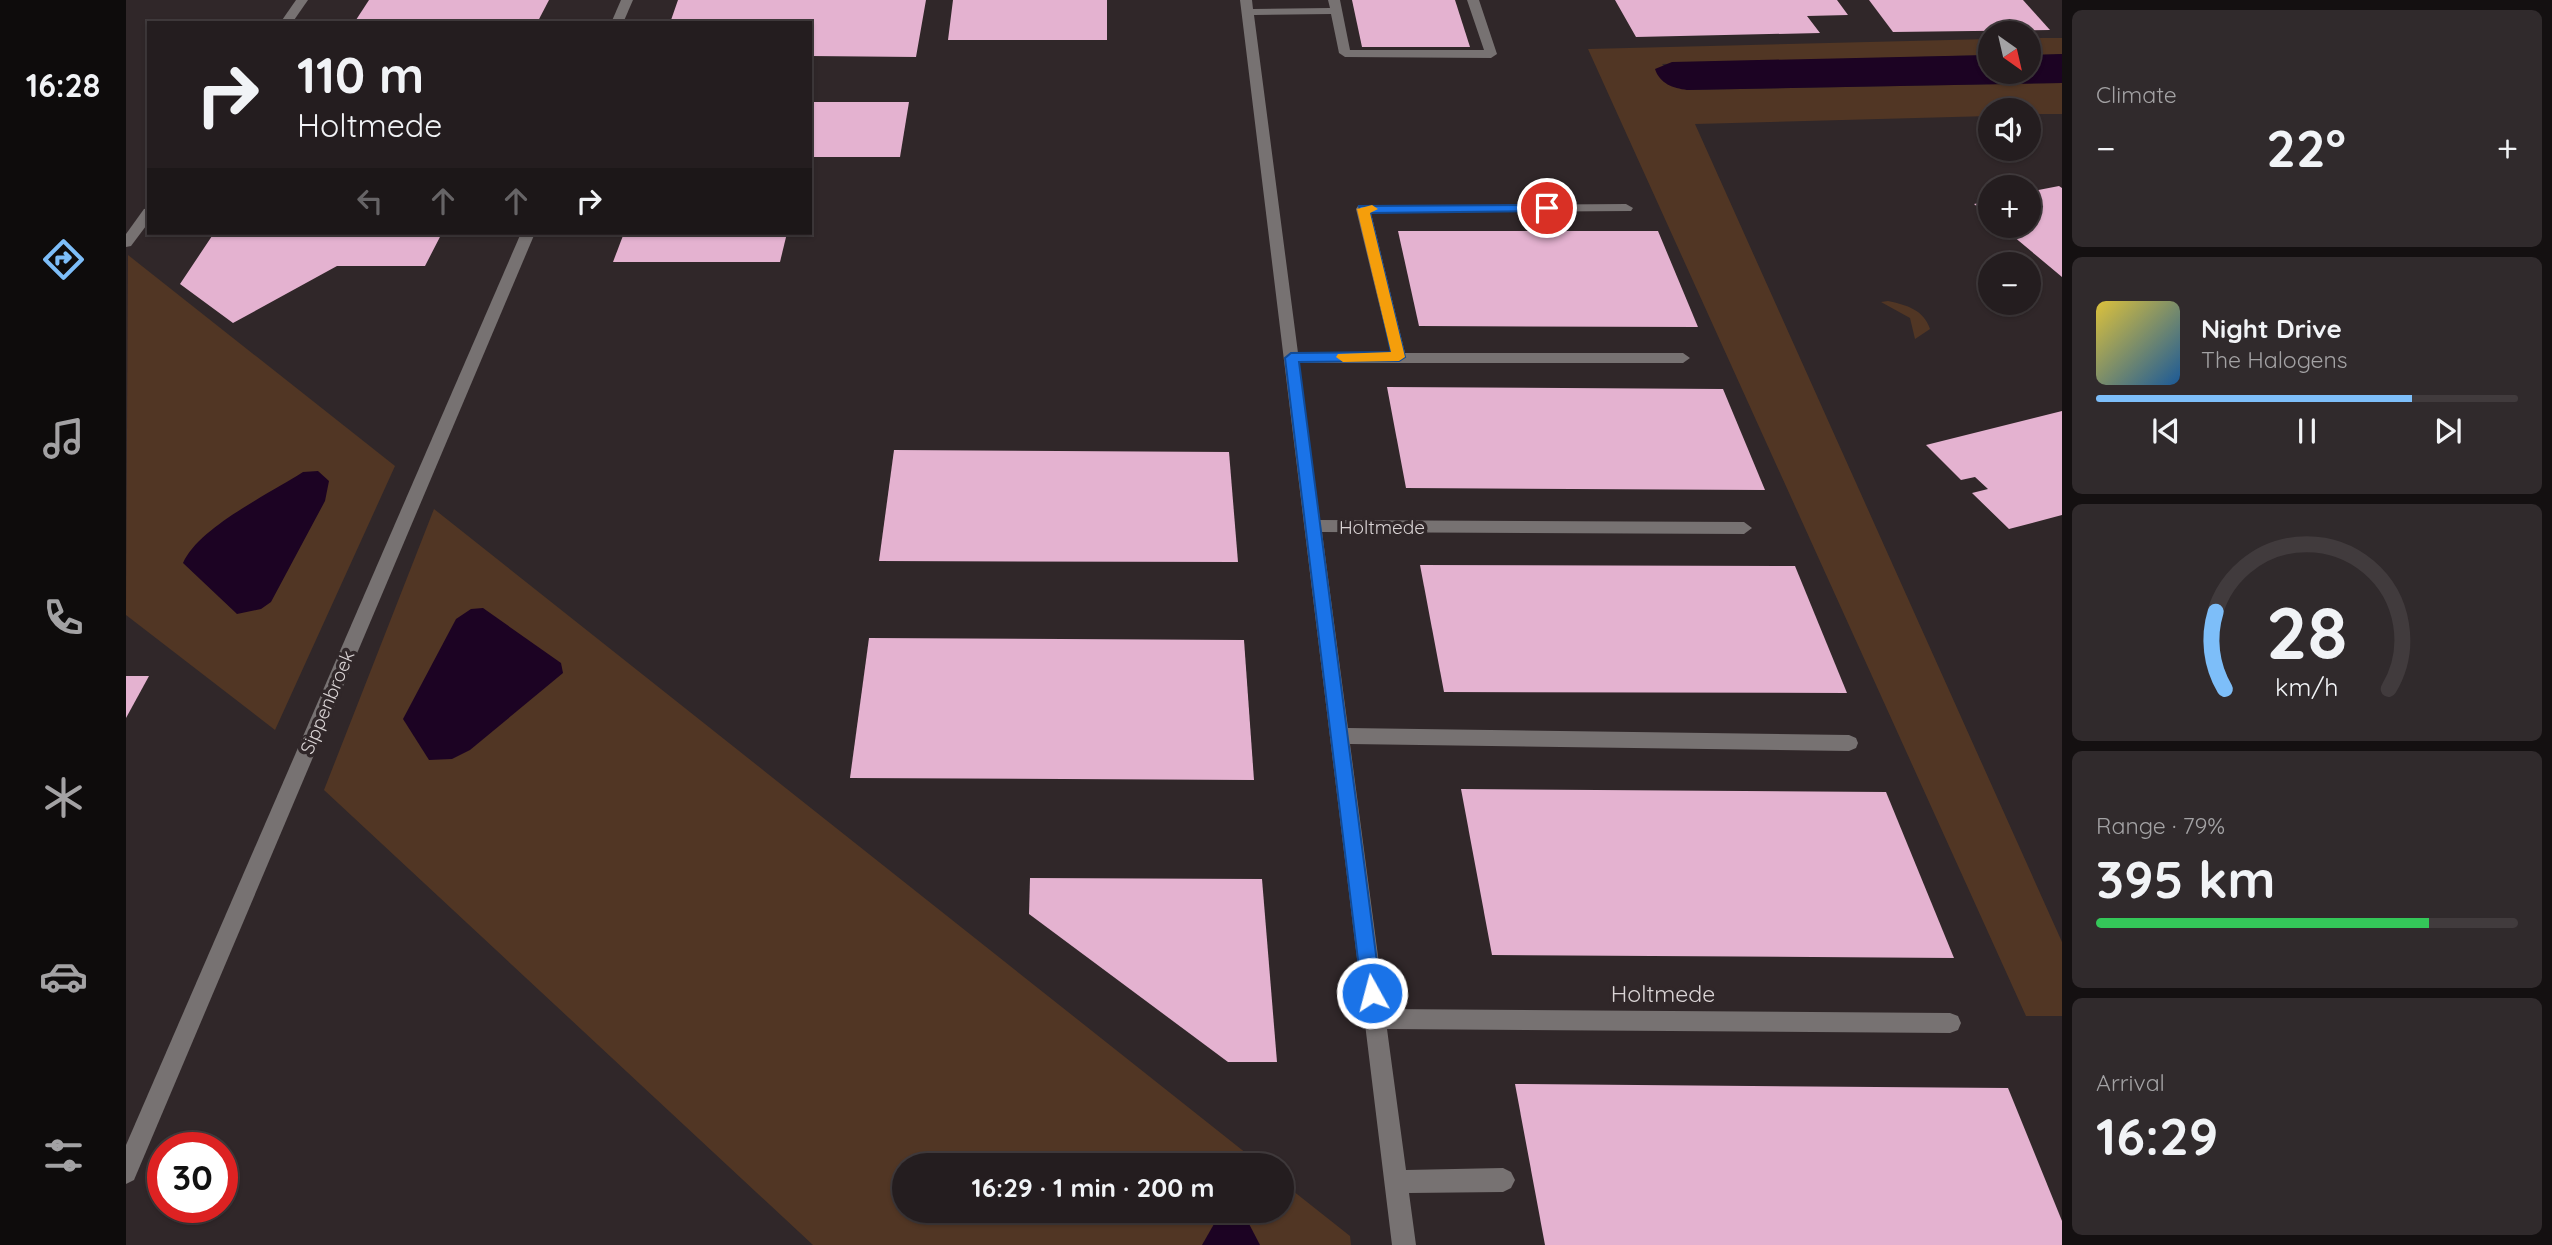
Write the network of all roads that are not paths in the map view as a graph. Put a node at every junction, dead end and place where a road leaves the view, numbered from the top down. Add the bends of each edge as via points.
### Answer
1 (302, 0) edge
2 (627, 0) edge
3 (1473, 0) edge
4 (1247, 6) edge
5 (1335, 6) edge
6 (287, 21) edge
7 (618, 21) edge
8 (1626, 208) dead end
9 (147, 215) edge
10 (527, 235) edge
11 (126, 243) edge
12 (1399, 357) junction
13 (1291, 358) junction
14 (1683, 358) dead end
15 (1313, 526) junction
16 (1744, 528) dead end
17 (1339, 736) junction
18 (1849, 743) dead end
19 (1375, 1019) junction
20 (1950, 1023) dead end
21 (126, 1172) edge
22 (1503, 1180) dead end
23 (1396, 1182) junction
24 (1404, 1245) edge

1 - 6 street
2 - 7 street
3 - 5 street via 1491,54 1345,53
4 - 5 street
4 - 13 street, Holtmede
8 - 12 street via 1363,209
9 - 11 street
10 - 21 street, Sippenbroek
12 - 13 street
12 - 14 street
13 - 15 street, Holtmede
15 - 16 street, Holtmede
15 - 17 street, Holtmede
17 - 18 street
17 - 19 street, Holtmede
19 - 20 street, Holtmede
19 - 23 street, Holtmede
22 - 23 street
23 - 24 street, Holtmede

